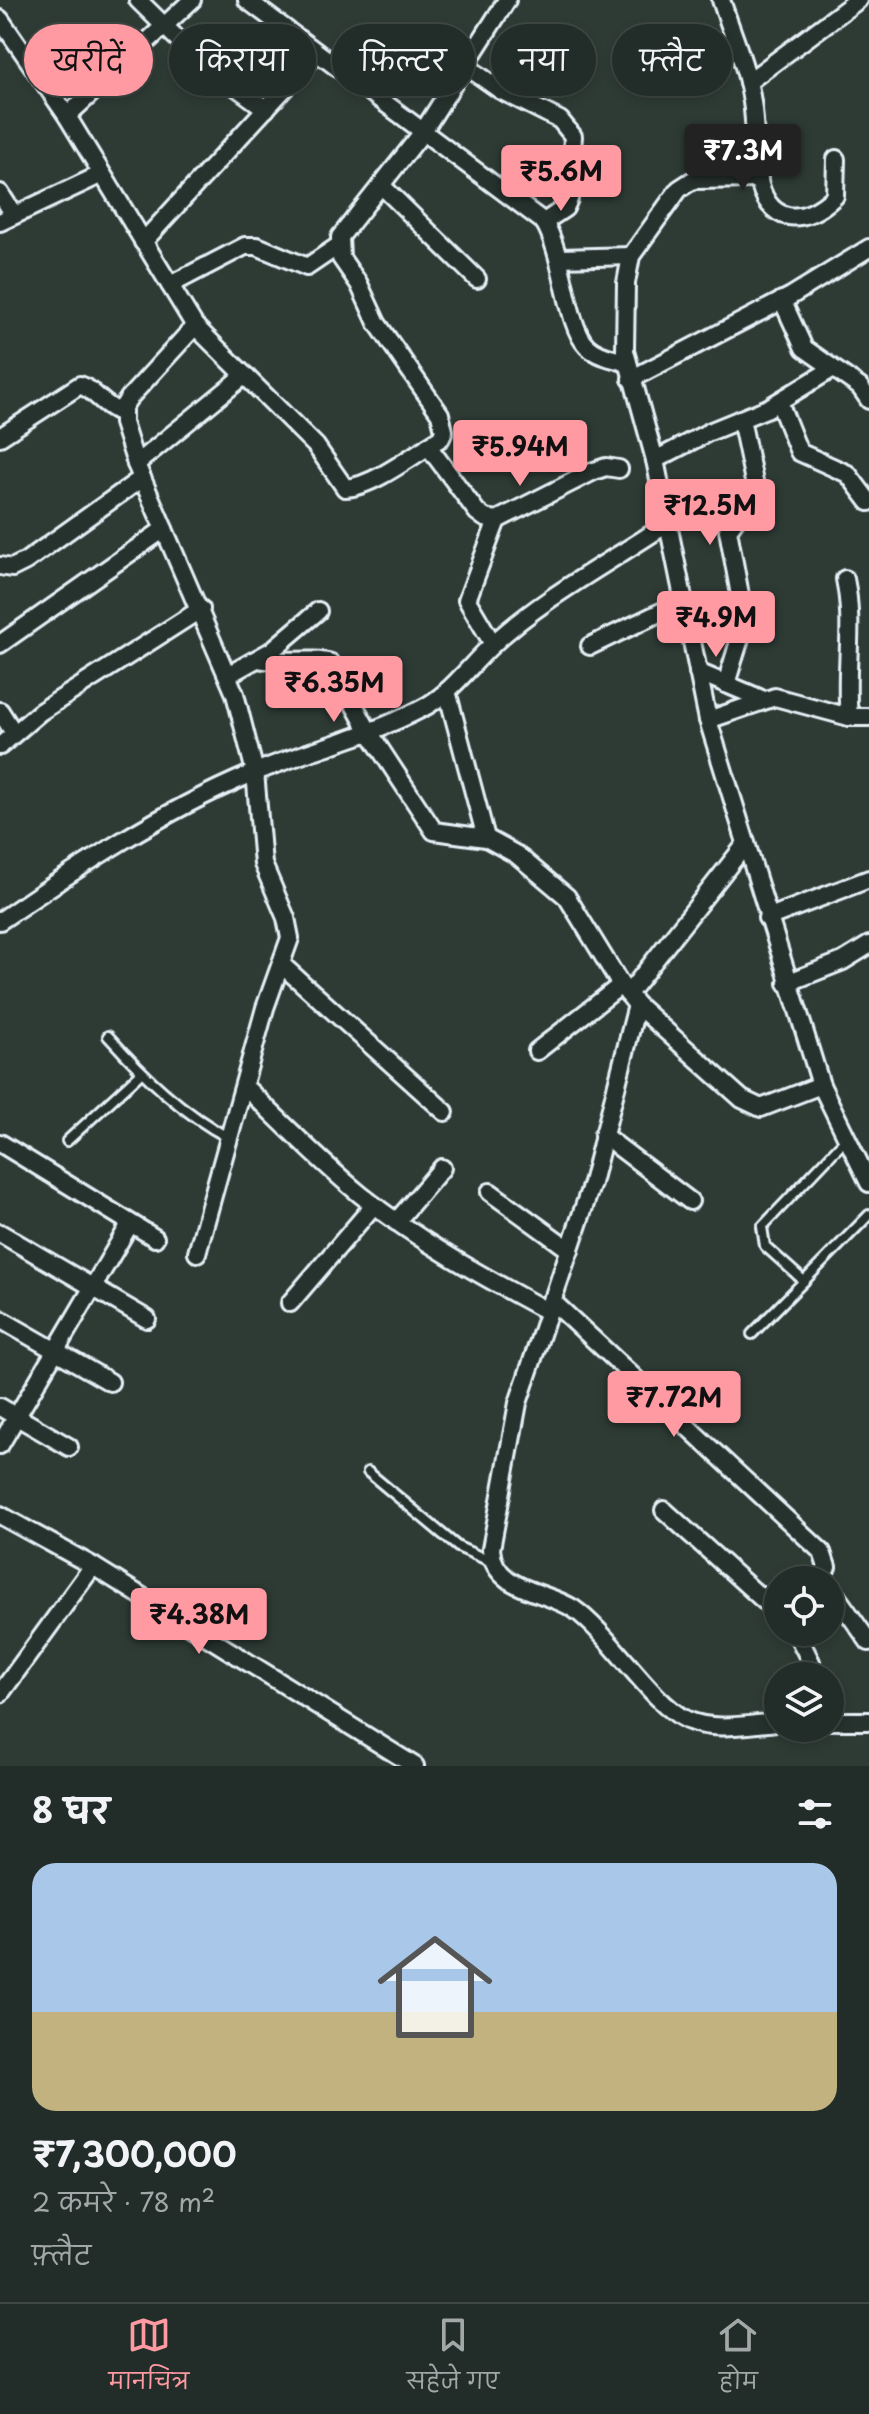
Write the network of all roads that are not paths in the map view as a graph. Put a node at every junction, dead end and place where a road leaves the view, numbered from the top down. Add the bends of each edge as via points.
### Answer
1 (138, 0) edge
2 (192, 0) edge
3 (247, 0) edge
4 (507, 0) edge
5 (721, 0) edge
6 (858, 0) edge
7 (0, 19) edge
8 (163, 27) junction
9 (475, 52) edge
10 (317, 53) junction
11 (475, 72) edge
12 (748, 82) junction
13 (446, 96) edge
14 (266, 109) junction
15 (67, 116) junction
16 (422, 133) junction
17 (836, 159) dead end
18 (102, 174) junction
19 (759, 179) junction
20 (382, 186) junction
21 (0, 193) edge
22 (7, 218) edge
23 (544, 222) junction
24 (143, 242) junction
25 (338, 246) junction
26 (869, 248) edge
27 (631, 256) junction
28 (560, 258) junction
29 (477, 279) dead end
30 (170, 285) junction
31 (782, 300) junction
32 (195, 326) junction
33 (832, 369) junction
34 (629, 371) junction
35 (245, 375) junction
36 (869, 400) edge
37 (779, 402) junction
38 (122, 413) junction
39 (741, 419) junction
40 (0, 437) edge
41 (428, 446) junction
42 (655, 460) junction
43 (619, 469) dead end
44 (139, 471) junction
45 (869, 502) edge
46 (497, 520) junction
47 (668, 523) junction
48 (164, 529) junction
49 (0, 566) edge
50 (845, 579) dead end
51 (684, 601) junction
52 (201, 609) junction
53 (318, 611) dead end
54 (0, 644) edge
55 (493, 644) junction
56 (590, 646) dead end
57 (258, 659) junction
58 (698, 672) junction
59 (228, 675) junction
60 (726, 684) junction
61 (447, 691) junction
62 (764, 700) junction
63 (0, 711) edge
64 (849, 717) junction
65 (869, 717) edge
66 (708, 720) junction
67 (369, 732) junction
68 (14, 733) junction
69 (0, 746) edge
70 (255, 772) junction
71 (486, 838) junction
72 (745, 845) junction
73 (869, 879) edge
74 (767, 918) junction
75 (0, 921) edge
76 (869, 945) edge
77 (282, 965) junction
78 (787, 983) junction
79 (629, 995) junction
80 (108, 1036) dead end
81 (537, 1051) dead end
82 (141, 1073) junction
83 (821, 1085) junction
84 (245, 1087) junction
85 (445, 1112) dead end
86 (603, 1135) junction
87 (847, 1138) junction
88 (230, 1139) junction
89 (67, 1141) dead end
90 (0, 1143) edge
91 (442, 1168) dead end
92 (869, 1183) edge
93 (490, 1192) dead end
94 (690, 1201) dead end
95 (374, 1205) junction
96 (869, 1215) edge
97 (396, 1222) junction
98 (130, 1224) junction
99 (0, 1233) edge
100 (155, 1238) dead end
101 (570, 1250) junction
102 (197, 1253) dead end
103 (804, 1281) junction
104 (94, 1286) junction
105 (290, 1303) dead end
106 (549, 1306) junction
107 (0, 1319) edge
108 (147, 1319) dead end
109 (752, 1334) dead end
110 (56, 1351) junction
111 (110, 1382) dead end
112 (0, 1407) edge
113 (17, 1417) junction
114 (0, 1445) edge
115 (69, 1447) dead end
116 (368, 1472) dead end
117 (664, 1510) dead end
118 (0, 1515) edge
119 (492, 1562) junction
120 (93, 1566) junction
121 (827, 1566) edge
122 (764, 1600) edge
123 (844, 1607) edge
124 (869, 1642) edge
125 (0, 1694) edge
126 (844, 1721) edge
127 (869, 1721) edge
128 (764, 1723) edge
129 (415, 1766) edge

1 - 8 street
2 - 8 street
3 - 10 street
4 - 9 street
5 - 12 street
6 - 12 street
7 - 15 street
8 - 14 street
8 - 15 street
10 - 14 street
10 - 16 street
11 - 23 street via 560,120 573,136 569,199
12 - 19 street
13 - 16 street
14 - 24 street
15 - 18 street
16 - 20 street
16 - 23 street
17 - 19 street via 835,196 802,217 780,214
18 - 22 street
18 - 24 street
19 - 27 street via 693,180 679,189
20 - 25 street via 350,221
20 - 29 street
21 - 22 street
23 - 28 street
24 - 30 street
25 - 30 street via 307,267 245,246
25 - 41 street via 377,323 444,422 441,438
26 - 31 street
27 - 28 street
27 - 34 street via 626,296
28 - 34 street via 578,334 597,354
30 - 32 street
31 - 33 street via 804,348
31 - 34 street
32 - 35 street
32 - 38 street via 129,398
33 - 36 street via 860,387
33 - 37 street
34 - 42 street
35 - 41 street via 316,446 345,488 355,488
35 - 44 street
37 - 39 street
37 - 45 street via 799,452 848,474
38 - 40 street via 80,385
38 - 44 street
39 - 42 street
39 - 60 street via 756,491 728,530 745,622
41 - 46 street via 477,512
42 - 47 street
43 - 46 street via 594,471
44 - 48 street
44 - 49 street via 26,561 12,568
46 - 55 street via 467,600
47 - 51 street
47 - 55 street
48 - 52 street
48 - 54 street
50 - 64 street via 852,614 846,673
51 - 56 street
51 - 58 street
52 - 59 street
52 - 68 street
53 - 57 street
55 - 61 street
57 - 59 street
57 - 67 street via 331,663
58 - 60 street
58 - 66 street
59 - 70 street
60 - 62 street
61 - 67 street
61 - 71 street
62 - 64 street via 786,697
62 - 66 street
63 - 68 street
64 - 65 street
66 - 72 street
67 - 70 street
67 - 71 street via 434,831
68 - 69 street
70 - 75 street via 163,817
70 - 77 street via 263,864 288,928
71 - 79 street via 517,855 567,897
72 - 74 street
72 - 79 street
73 - 74 street
74 - 78 street
76 - 78 street
77 - 84 street
77 - 85 street
78 - 83 street
79 - 81 street
79 - 83 street via 755,1107
79 - 86 street
80 - 82 lane
82 - 88 lane
82 - 89 lane
83 - 87 street
84 - 88 street
84 - 95 street
86 - 94 street
86 - 101 street
87 - 92 street
87 - 103 lane via 762,1227 765,1246
88 - 102 street
90 - 98 street
91 - 97 street
93 - 101 street
95 - 97 street
95 - 105 street
96 - 103 lane
97 - 106 street via 449,1258
98 - 100 street
98 - 104 street
99 - 104 street
101 - 106 street
103 - 109 lane
104 - 108 street
104 - 110 street
106 - 119 street via 518,1403
106 - 121 street via 822,1552
107 - 110 street
110 - 111 street
110 - 113 street
112 - 113 street
113 - 114 street
113 - 115 street
116 - 119 lane via 458,1547
117 - 122 street
118 - 120 street
119 - 128 street via 508,1581 574,1609 687,1720
120 - 125 street
120 - 129 street
123 - 124 street
126 - 127 street

